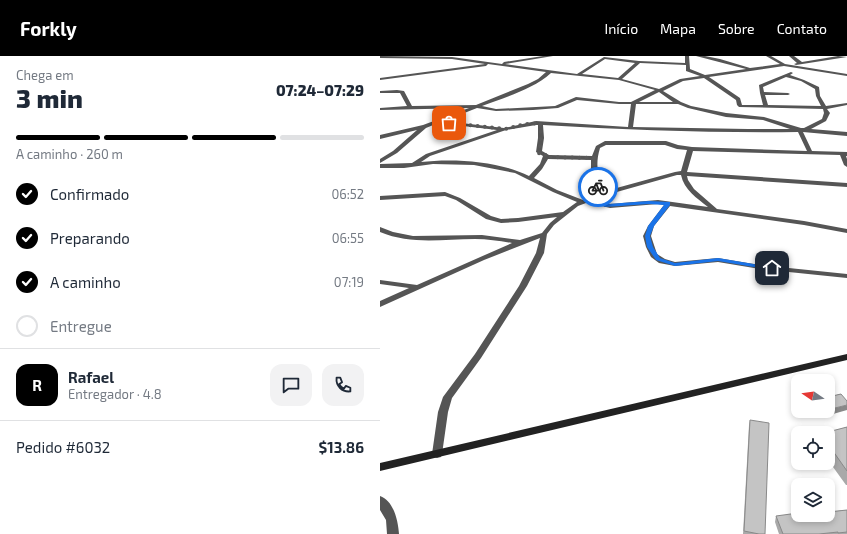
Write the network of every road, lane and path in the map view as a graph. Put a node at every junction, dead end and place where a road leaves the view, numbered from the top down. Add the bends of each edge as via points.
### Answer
1 (551, 56) edge
2 (687, 56) edge
3 (698, 56) edge
4 (768, 56) edge
5 (791, 56) edge
6 (846, 56) edge
7 (380, 57) edge
8 (611, 57) edge
9 (639, 62) junction
10 (495, 64) junction
11 (687, 64) junction
12 (784, 65) junction
13 (801, 66) junction
14 (753, 69) junction
15 (549, 72) junction
16 (578, 75) junction
17 (847, 75) edge
18 (704, 76) junction
19 (787, 76) junction
20 (619, 78) junction
21 (380, 79) edge
22 (659, 90) junction
23 (380, 92) edge
24 (762, 93) junction
25 (788, 94) dead end
26 (633, 103) junction
27 (679, 103) junction
28 (847, 104) edge
29 (476, 106) junction
30 (410, 107) junction
31 (764, 107) junction
32 (825, 108) junction
33 (380, 110) edge
34 (764, 119) junction
35 (438, 122) junction
36 (540, 123) junction
37 (424, 127) junction
38 (630, 128) junction
39 (505, 129) junction
40 (803, 130) junction
41 (766, 131) junction
42 (847, 134) edge
43 (380, 137) edge
44 (692, 149) junction
45 (810, 152) junction
46 (845, 154) edge
47 (546, 157) junction
48 (594, 158) junction
49 (381, 162) edge
50 (414, 164) junction
51 (847, 165) edge
52 (684, 174) junction
53 (530, 178) junction
54 (847, 185) edge
55 (597, 196) junction
56 (380, 198) edge
57 (583, 202) junction
58 (668, 204) junction
59 (715, 210) junction
60 (563, 214) junction
61 (380, 229) edge
62 (847, 231) edge
63 (544, 234) junction
64 (518, 242) junction
65 (847, 276) edge
66 (380, 282) edge
67 (417, 287) junction
68 (380, 304) edge
69 (847, 357) edge
70 (436, 454) junction
71 (380, 467) edge
72 (380, 501) edge
73 (392, 534) edge

1 - 10 street
2 - 11 street
3 - 14 street
4 - 12 street
5 - 13 street
6 - 13 street
7 - 10 street via 438,57
8 - 9 street
8 - 16 street via 601,59
9 - 11 street
9 - 20 street
10 - 15 street
10 - 21 street
11 - 18 street via 688,70
12 - 13 street
12 - 14 street
13 - 17 street
13 - 19 street
14 - 18 street
15 - 16 street
15 - 29 street via 530,85
16 - 20 street
18 - 22 street via 682,80
18 - 31 street via 736,96 741,106
19 - 24 street via 761,86
19 - 32 street via 816,87
20 - 22 street
22 - 26 street
22 - 27 street
23 - 30 street via 402,92
24 - 25 street
24 - 31 street
26 - 27 street
26 - 29 street via 576,98 556,107 533,109 496,110
26 - 38 street
27 - 34 street via 719,114
28 - 32 street
29 - 30 street
29 - 35 street
30 - 33 street
31 - 32 street
31 - 34 street via 761,113
32 - 40 street via 827,113 824,120
34 - 40 street
34 - 41 street
35 - 37 street
35 - 39 street
36 - 38 street
36 - 39 street
36 - 47 street via 539,152
37 - 43 street
37 - 49 street
38 - 41 street
39 - 50 street via 428,155
40 - 41 street
40 - 42 street
40 - 45 street
44 - 45 street
44 - 48 street via 666,144 606,143 598,147
44 - 52 street
45 - 46 street
46 - 51 street
47 - 48 street
47 - 53 street via 541,167
48 - 55 street
49 - 50 street via 404,166
50 - 53 street via 474,163 517,172
52 - 54 street
52 - 55 street via 669,175
52 - 59 street via 690,188
53 - 57 street
55 - 57 street
55 - 58 street via 604,205 610,206 649,202
56 - 60 street via 445,194 501,222
57 - 60 street
58 - 59 street
58 - 65 street via 651,226 647,236 654,255 662,261 675,264 718,260
59 - 62 street
60 - 63 street
61 - 64 street via 397,237 410,239 488,237
63 - 64 street
63 - 70 street via 540,253 523,286 448,397
64 - 67 street
66 - 67 street
67 - 68 street
69 - 70 main road
70 - 71 main road
72 - 73 street via 393,522

